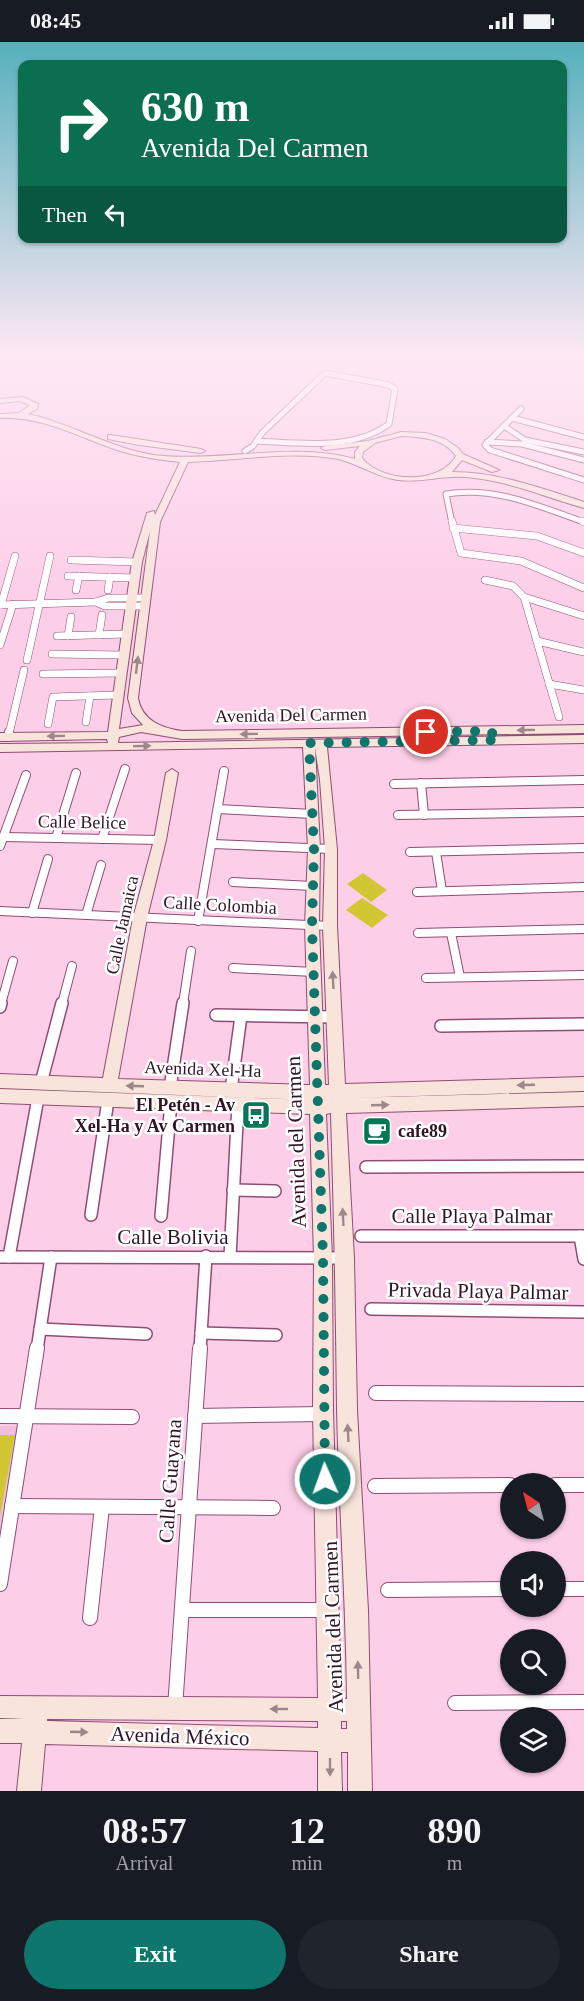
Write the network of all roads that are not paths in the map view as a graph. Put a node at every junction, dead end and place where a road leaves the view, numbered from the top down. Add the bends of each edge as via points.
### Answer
1 (93, 439) edge
2 (119, 439) joint
3 (261, 439) junction
4 (348, 439) edge
5 (379, 439) edge
6 (435, 439) edge
7 (490, 439) edge
8 (520, 439) edge
9 (487, 442) junction
10 (524, 442) junction
11 (368, 443) junction
12 (109, 444) junction
13 (274, 449) junction
14 (245, 451) junction
15 (584, 452) edge
16 (218, 455) junction
17 (460, 456) junction
18 (180, 460) junction
19 (584, 460) edge
20 (364, 464) junction
21 (441, 474) junction
22 (584, 480) edge
23 (584, 495) edge
24 (584, 505) edge
25 (584, 522) edge
26 (453, 528) junction
27 (582, 552) edge
28 (15, 556) dead end
29 (50, 556) dead end
30 (152, 557) junction
31 (138, 559) junction
32 (71, 560) dead end
33 (69, 576) dead end
34 (79, 576) junction
35 (110, 577) junction
36 (134, 578) junction
37 (485, 580) dead end
38 (584, 588) edge
39 (76, 590) dead end
40 (108, 590) dead end
41 (524, 597) junction
42 (131, 602) junction
43 (146, 602) junction
44 (40, 603) junction
45 (13, 604) junction
46 (0, 605) edge
47 (102, 615) dead end
48 (584, 616) edge
49 (71, 617) dead end
50 (142, 626) junction
51 (127, 630) junction
52 (99, 635) junction
53 (57, 636) dead end
54 (68, 636) junction
55 (537, 641) junction
56 (0, 645) edge
57 (584, 652) edge
58 (52, 654) dead end
59 (123, 655) junction
60 (27, 660) dead end
61 (24, 670) dead end
62 (121, 673) junction
63 (43, 674) dead end
64 (549, 684) junction
65 (584, 690) edge
66 (90, 696) junction
67 (117, 699) junction
68 (134, 702) junction
69 (559, 717) dead end
70 (86, 722) dead end
71 (48, 724) dead end
72 (584, 729) edge
73 (490, 731) junction
74 (162, 732) junction
75 (114, 734) junction
76 (4, 737) edge
77 (584, 739) edge
78 (499, 741) junction
79 (315, 743) junction
80 (174, 746) junction
81 (112, 747) junction
82 (0, 748) edge
83 (125, 769) dead end
84 (224, 771) dead end
85 (172, 772) dead end
86 (76, 773) dead end
87 (26, 775) dead end
88 (319, 780) junction
89 (584, 780) edge
90 (421, 783) junction
91 (394, 784) dead end
92 (218, 809) junction
93 (584, 812) edge
94 (313, 814) junction
95 (398, 815) dead end
96 (424, 815) junction
97 (3, 837) junction
98 (56, 838) junction
99 (102, 838) junction
100 (160, 840) junction
101 (213, 844) junction
102 (0, 846) edge
103 (584, 848) edge
104 (323, 849) junction
105 (410, 852) dead end
106 (436, 852) junction
107 (48, 859) dead end
108 (101, 865) dead end
109 (233, 882) dead end
110 (312, 886) junction
111 (584, 887) edge
112 (442, 891) junction
113 (417, 892) dead end
114 (0, 911) edge
115 (32, 913) junction
116 (86, 915) junction
117 (140, 918) junction
118 (198, 921) junction
119 (321, 926) junction
120 (584, 929) edge
121 (418, 933) dead end
122 (451, 933) junction
123 (191, 951) dead end
124 (13, 961) dead end
125 (72, 966) dead end
126 (232, 968) dead end
127 (314, 972) junction
128 (584, 975) edge
129 (460, 977) junction
130 (426, 978) dead end
131 (0, 1007) edge
132 (216, 1015) dead end
133 (241, 1016) junction
134 (315, 1017) junction
135 (334, 1017) junction
136 (584, 1024) edge
137 (441, 1026) dead end
138 (0, 1082) edge
139 (584, 1084) edge
140 (40, 1090) junction
141 (108, 1093) junction
142 (170, 1095) junction
143 (0, 1096) edge
144 (234, 1097) junction
145 (316, 1099) junction
146 (337, 1099) junction
147 (584, 1099) edge
148 (584, 1166) edge
149 (366, 1167) dead end
150 (233, 1190) junction
151 (275, 1191) dead end
152 (91, 1215) dead end
153 (161, 1216) dead end
154 (361, 1236) dead end
155 (582, 1236) edge
156 (206, 1256) junction
157 (4, 1257) edge
158 (51, 1257) junction
159 (230, 1257) junction
160 (323, 1258) junction
161 (345, 1258) junction
162 (584, 1259) edge
163 (371, 1309) dead end
164 (584, 1312) edge
165 (40, 1329) junction
166 (201, 1333) junction
167 (146, 1334) dead end
168 (276, 1335) dead end
169 (376, 1393) dead end
170 (584, 1394) edge
171 (323, 1414) junction
172 (0, 1416) edge
173 (26, 1416) junction
174 (195, 1416) junction
175 (132, 1417) dead end
176 (500, 1485) edge
177 (566, 1485) edge
178 (584, 1485) edge
179 (375, 1486) dead end
180 (12, 1506) junction
181 (102, 1507) junction
182 (189, 1507) junction
183 (273, 1508) dead end
184 (0, 1584) edge
185 (500, 1589) edge
186 (566, 1589) edge
187 (584, 1589) edge
188 (388, 1590) dead end
189 (183, 1610) junction
190 (329, 1610) junction
191 (90, 1618) dead end
192 (584, 1702) edge
193 (455, 1703) dead end
194 (0, 1707) edge
195 (175, 1708) junction
196 (329, 1709) junction
197 (358, 1710) junction
198 (35, 1720) junction
199 (0, 1731) edge
200 (329, 1741) junction
201 (359, 1741) junction
202 (29, 1791) edge
203 (330, 1791) edge
204 (360, 1791) edge

1 - 12 street
2 - 12 street
2 - 16 street
3 - 4 street via 328,442
3 - 13 street
3 - 14 street
5 - 11 street
6 - 17 street via 447,442
7 - 9 street
8 - 10 street
9 - 10 street
9 - 22 street via 489,450
10 - 15 street
10 - 19 street
11 - 13 street via 337,448
11 - 20 street via 359,452
12 - 18 street via 147,456
13 - 14 street
14 - 16 street
16 - 18 street
16 - 20 street via 309,452
17 - 21 street via 458,464
17 - 23 street
18 - 30 street via 156,522
18 - 31 street via 146,524
20 - 21 street via 375,471 405,478
21 - 24 street via 498,477
25 - 26 street via 498,494 463,489 446,494
26 - 27 street via 537,536
26 - 38 street via 461,553 521,561
28 - 46 street
29 - 44 street
30 - 31 street
30 - 43 street
31 - 32 street
31 - 36 street
33 - 34 street
34 - 35 street
34 - 39 street
35 - 36 street
35 - 40 street
36 - 42 street
37 - 41 street via 513,586
41 - 48 street
41 - 55 street
42 - 43 street
42 - 44 street via 105,606 96,602
42 - 51 street
43 - 50 street
44 - 45 street
44 - 60 street
45 - 46 street
45 - 56 street
47 - 52 street
49 - 54 street
50 - 51 street
68 -> 50 street
51 - 52 street
51 - 59 street
52 - 54 street
53 - 54 street
55 - 57 street
55 - 64 street
58 - 59 street
59 - 62 street
61 - 76 street
62 - 63 street
62 - 67 street
64 - 65 street
64 - 69 street
66 - 67 street
66 - 70 street
66 - 71 street via 53,697
67 - 68 street
67 - 75 street
68 - 74 street via 139,716
72 -> 73 street, Avenida Del Carmen
73 -> 74 street, Avenida Del Carmen via 182,735
73 - 78 street
74 - 75 street, Avenida Del Carmen via 141,728
74 - 80 street via 170,736
75 -> 76 street, Avenida Del Carmen
75 - 81 street
77 - 78 street, Avenida Del Carmen
78 - 79 street, Avenida Del Carmen
79 - 80 street, Avenida Del Carmen
79 - 88 street, Avenida del Carmen
81 -> 80 street, Avenida Del Carmen
81 - 82 street, Avenida Del Carmen
83 - 99 street
84 - 92 street
85 - 100 street, Calle Jamaica
86 - 98 street
87 - 97 street
88 - 94 street, Avenida del Carmen
88 - 104 street, Avenida del Carmen
89 - 90 street
90 - 91 street
90 - 96 street
92 - 94 street
92 - 101 street
93 - 96 street
94 - 104 street, Avenida del Carmen
95 - 96 street
97 - 98 street, Calle Belice
97 - 102 street
98 - 99 street, Calle Belice
99 - 100 street, Calle Belice
100 - 117 street, Calle Jamaica
101 - 104 street
101 - 118 street
103 - 106 street
104 - 110 street, Avenida del Carmen
104 - 119 street, Avenida del Carmen
105 - 106 street
106 - 112 street
107 - 115 street
108 - 116 street
109 - 110 street
110 - 119 street, Avenida del Carmen
111 - 112 street
112 - 113 street
114 - 115 street, Calle Colombia
115 - 116 street, Calle Colombia
116 - 117 street, Calle Colombia
117 - 118 street, Calle Colombia
117 - 141 street, Calle Jamaica
118 - 119 street, Calle Colombia
119 - 127 street, Avenida del Carmen
135 -> 119 street, Avenida del Carmen
120 - 122 street
121 - 122 street
122 - 129 street
123 - 142 street
124 - 131 street
125 - 140 street
126 - 127 street
127 - 134 street, Avenida del Carmen
128 - 129 street
129 - 130 street
132 - 133 street
133 - 134 street
133 - 144 street
134 - 135 street
134 - 145 street, Avenida del Carmen
135 - 146 street, Avenida del Carmen
136 - 137 street
138 - 140 street, Avenida Xel-Ha
139 -> 146 street, Avenida Xel-Ha
140 - 141 street, Avenida Xel-Ha
140 - 143 street, Avenida Xel-Ha
140 - 157 street
141 - 142 street, Avenida Xel-Ha
141 - 152 street
142 - 144 street, Avenida Xel-Ha
142 - 153 street
144 - 145 street, Avenida Xel-Ha
144 - 150 street
145 - 146 street, Avenida Xel-Ha
145 - 160 street, Avenida del Carmen
146 -> 147 street, Avenida Xel-Ha
161 -> 146 street, Avenida del Carmen
148 - 149 street
150 - 151 street
150 - 159 street
154 - 155 street, Calle Playa Palmar
155 - 162 street, Privada Playa Palmar
156 - 158 street, Calle Bolivia
156 - 159 street, Calle Bolivia
156 - 166 street, Calle Guayana
157 - 158 street, Calle Bolivia
158 - 165 street
159 - 160 street, Calle Bolivia
160 - 161 street, Calle Bolivia
160 - 171 street, Avenida del Carmen
197 -> 161 street, Avenida del Carmen
163 - 164 street, Privada Playa Palmar
165 - 167 street
165 - 173 street
166 - 168 street
166 - 174 street, Calle Guayana
169 - 170 street
171 - 174 street
171 - 190 street, Avenida del Carmen
172 - 173 street
173 - 175 street
173 - 180 street
174 - 182 street, Calle Guayana
176 - 179 street
177 - 178 street
180 - 181 street
180 - 184 street
181 - 182 street
181 - 191 street
182 - 183 street
182 - 189 street, Calle Guayana
185 - 188 street
186 - 187 street
189 - 190 street
189 - 195 street, Calle Guayana
190 - 196 street, Avenida del Carmen
192 - 193 street
194 - 198 street, Avenida México
196 -> 195 street, Avenida México
195 - 198 street, Avenida México
196 - 197 street, Avenida México
196 - 200 street, Avenida del Carmen
197 - 201 street, Avenida del Carmen
198 - 199 street, Avenida México
198 -> 200 street, Avenida México
198 - 202 street
200 - 201 street, Avenida México
200 -> 203 street, Avenida del Carmen
201 - 204 street, Avenida del Carmen

